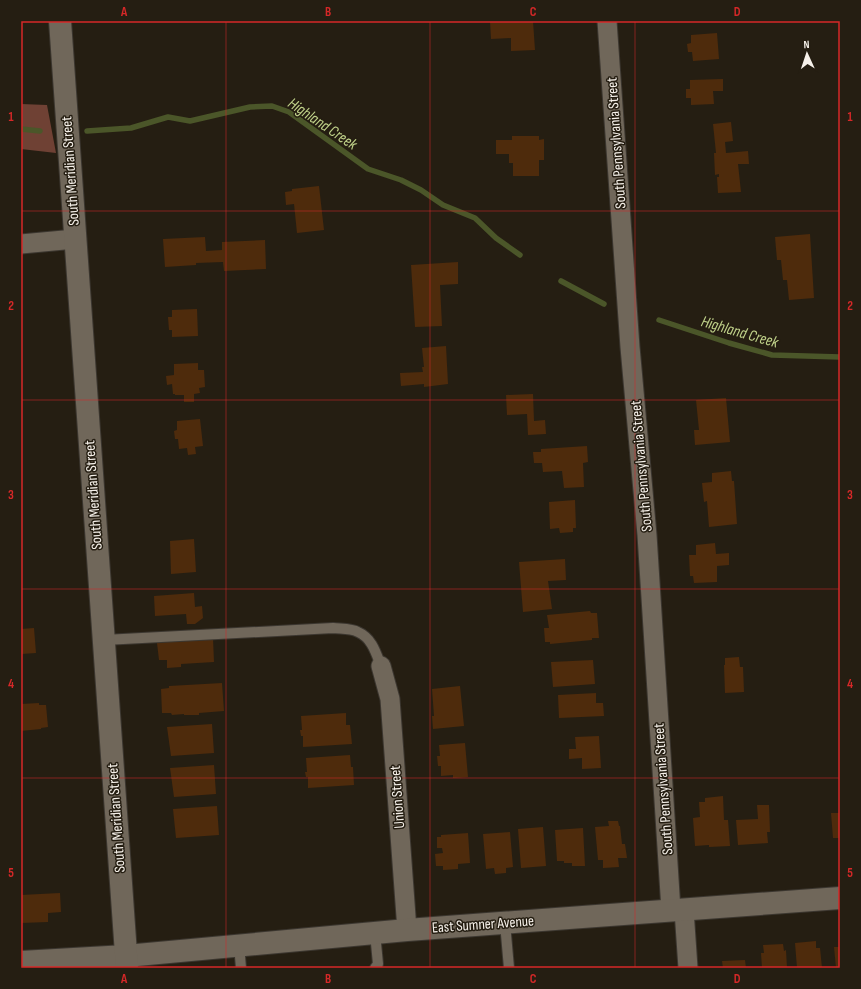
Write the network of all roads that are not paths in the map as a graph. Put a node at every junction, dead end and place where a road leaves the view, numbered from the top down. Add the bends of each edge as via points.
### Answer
1 (60, 21) edge
2 (607, 21) edge
3 (75, 239) junction
4 (21, 244) edge
5 (104, 640) junction
6 (381, 666) joint
7 (840, 898) edge
8 (678, 910) junction
9 (504, 923) junction
10 (407, 930) junction
11 (376, 933) junction
12 (239, 945) junction
13 (21, 962) edge
14 (127, 962) edge
15 (72, 964) edge
16 (241, 968) edge
17 (375, 968) edge
18 (508, 968) edge
19 (688, 968) edge

1 - 3 main road, South Meridian Street
2 - 8 street, South Pennsylvania Street via 630,339
3 - 4 street
3 - 5 main road, South Meridian Street
5 - 6 lane via 333,628 358,631 366,637 374,647
5 - 14 main road, South Meridian Street
6 - 10 street, Union Street via 390,699
7 - 8 main road, East Sumner Avenue
8 - 9 main road, East Sumner Avenue
8 - 19 street, South Pennsylvania Street
9 - 10 main road, East Sumner Avenue
9 - 18 lane
10 - 11 main road, East Sumner Avenue
11 - 12 main road, East Sumner Avenue
11 - 17 lane via 378,964
12 - 14 main road, East Sumner Avenue
12 - 16 lane
13 - 15 main road, East Sumner Avenue
14 - 15 main road, East Sumner Avenue

